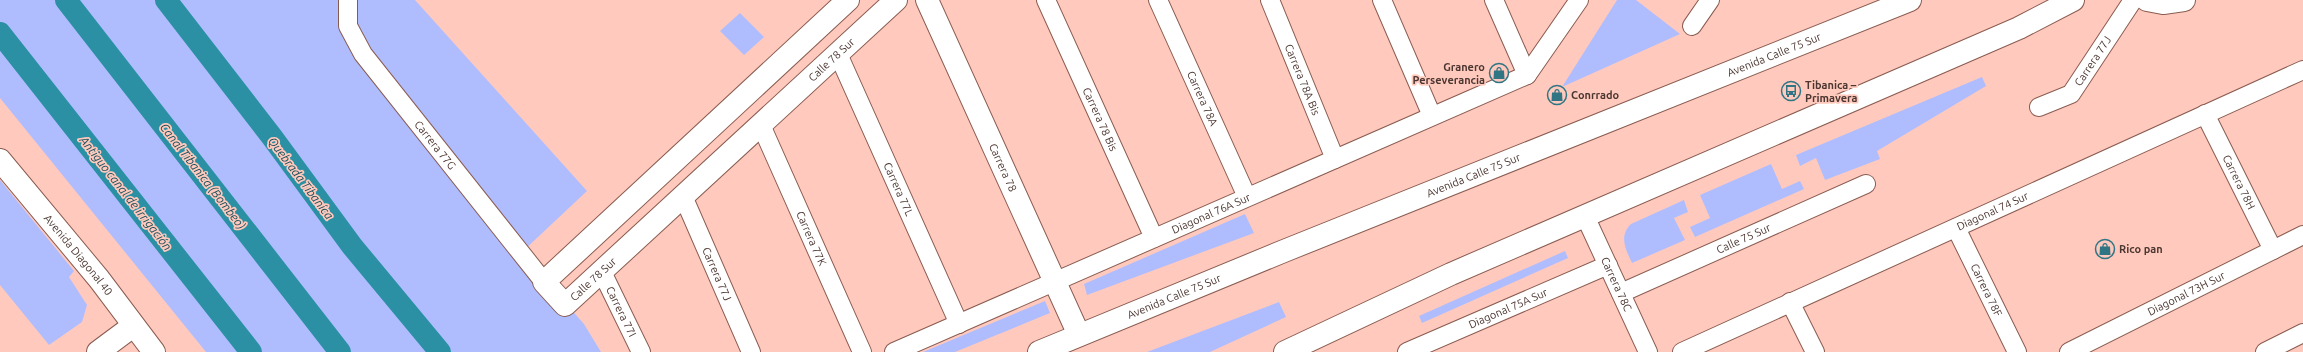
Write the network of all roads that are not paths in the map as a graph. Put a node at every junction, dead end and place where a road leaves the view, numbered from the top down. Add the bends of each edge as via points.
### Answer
1 (348, 0) edge
2 (848, 0) edge
3 (896, 0) edge
4 (927, 0) edge
5 (1046, 0) edge
6 (1158, 0) edge
7 (1270, 0) edge
8 (1382, 0) edge
9 (1494, 0) edge
10 (1579, 0) edge
11 (1710, 0) edge
12 (1910, 0) edge
13 (2073, 0) edge
14 (2133, 0) edge
15 (2147, 0) edge
16 (2184, 0) edge
17 (1692, 26) dead end
18 (838, 54) junction
19 (2303, 70) edge
20 (1527, 75) junction
21 (2039, 107) dead end
22 (2205, 114) junction
23 (1432, 116) junction
24 (761, 125) junction
25 (1335, 159) junction
26 (0, 160) edge
27 (1866, 184) dead end
28 (683, 196) junction
29 (1247, 197) junction
30 (1585, 216) junction
31 (1956, 228) junction
32 (2303, 235) edge
33 (1154, 238) junction
34 (2273, 250) junction
35 (1608, 265) junction
36 (602, 272) junction
37 (544, 282) junction
38 (1054, 282) junction
39 (1621, 293) junction
40 (1790, 302) junction
41 (959, 324) junction
42 (134, 326) junction
43 (2303, 333) edge
44 (1078, 336) junction
45 (1706, 347) edge
46 (98, 352) edge
47 (154, 352) edge
48 (641, 352) edge
49 (751, 352) edge
50 (862, 352) edge
51 (894, 352) edge
52 (1039, 352) edge
53 (1285, 352) edge
54 (1408, 352) edge
55 (1648, 352) edge
56 (1682, 352) edge
57 (1816, 352) edge
58 (2018, 352) edge
59 (2069, 352) edge
60 (2265, 352) edge

1 - 37 street, Carrera 77G via 348,26 363,54
2 - 37 main road
3 - 18 main road, Calle 78 Sur
4 - 38 main road, Carrera 78
5 - 33 street, Carrera 78 Bis
6 - 29 street, Carrera 78A
7 - 25 street, Carrera 78A Bis
8 - 23 street
9 - 20 street
10 - 20 street
11 - 17 street
12 - 44 main road, Avenida Calle 75 Sur
13 - 30 main road via 2019,28
14 - 21 street, Carrera 77J via 2071,94
15 - 16 main road via 2163,3
18 - 24 main road, Calle 78 Sur
18 - 41 street, Carrera 77L
19 - 22 street, Diagonal 74 Sur
20 - 23 street, Diagonal 76A Sur
22 - 31 street, Diagonal 74 Sur
22 - 34 street, Carrera 78H
23 - 25 street, Diagonal 76A Sur
24 - 28 main road, Calle 78 Sur
24 - 50 street, Carrera 77K
25 - 29 street, Diagonal 76A Sur
26 - 42 main road, Avenida Diagonal 40 via 99,279
27 - 39 street, Calle 75 Sur
28 - 36 main road, Calle 78 Sur
28 - 49 street, Carrera 77J
29 - 33 street, Diagonal 76A Sur
30 - 35 street, Carrera 78C
30 - 53 main road via 1451,274
31 - 40 street, Diagonal 74 Sur
31 - 58 street, Carrera 78F
32 - 34 street, Diagonal 73H Sur
33 - 38 street, Diagonal 76A Sur
34 - 59 street, Diagonal 73H Sur
35 - 39 street, Carrera 78C
35 - 54 street, Diagonal 75A Sur
36 - 37 main road, Calle 78 Sur via 565,305
36 - 48 street, Carrera 77I
38 - 41 street, Diagonal 76A Sur
38 - 44 main road, Carrera 78
39 - 55 street, Carrera 78C
40 - 45 street, Diagonal 74 Sur
40 - 57 street
41 - 51 street, Diagonal 76A Sur
42 - 46 main road
42 - 47 main road, Avenida Diagonal 40
43 - 60 street
44 - 52 main road, Avenida Calle 75 Sur
45 - 56 street, Diagonal 74 Sur

